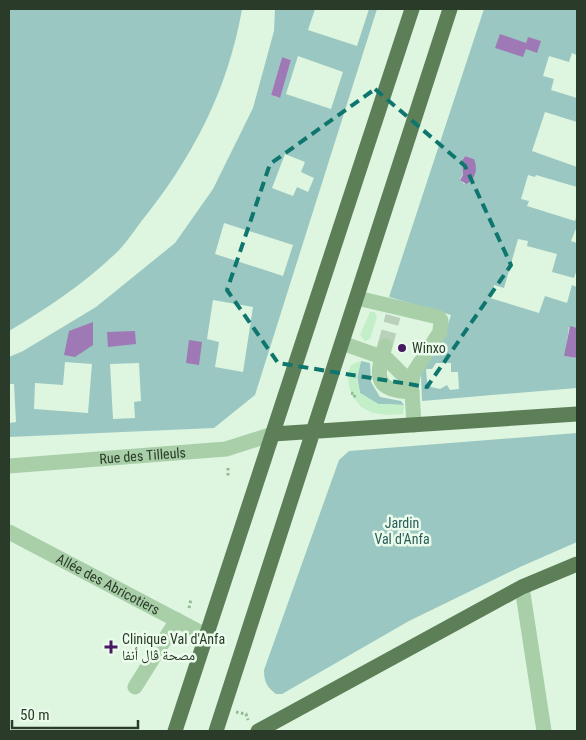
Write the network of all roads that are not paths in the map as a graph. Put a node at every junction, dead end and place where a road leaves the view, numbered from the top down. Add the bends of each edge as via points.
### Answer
1 (412, 9) edge
2 (450, 9) edge
3 (357, 298) junction
4 (342, 343) junction
5 (383, 352) junction
6 (412, 389) junction
7 (577, 414) edge
8 (414, 425) junction
9 (314, 431) junction
10 (273, 434) junction
11 (9, 466) edge
12 (9, 532) edge
13 (577, 564) edge
14 (522, 587) junction
15 (177, 620) junction
16 (207, 636) junction
17 (135, 687) dead end
18 (175, 731) edge
19 (216, 731) edge
20 (258, 731) edge
21 (544, 731) edge

1 - 10 main road
2 - 3 main road
3 - 4 main road
3 - 6 street via 394,312 438,317 442,324 440,332 414,372
4 - 5 street
4 - 9 main road
5 - 6 street
5 - 6 street via 378,378 382,385 398,392
6 - 8 street
7 - 8 main road
8 - 9 main road
9 - 10 main road
9 - 19 main road
10 - 11 street, Rue des Tilleuls via 226,449
10 - 16 main road
12 - 15 street, Allée des Abricotiers
13 - 14 main road
14 - 20 main road
14 - 21 street
15 - 16 street, Allée des Abricotiers
15 - 17 street
16 - 18 main road

